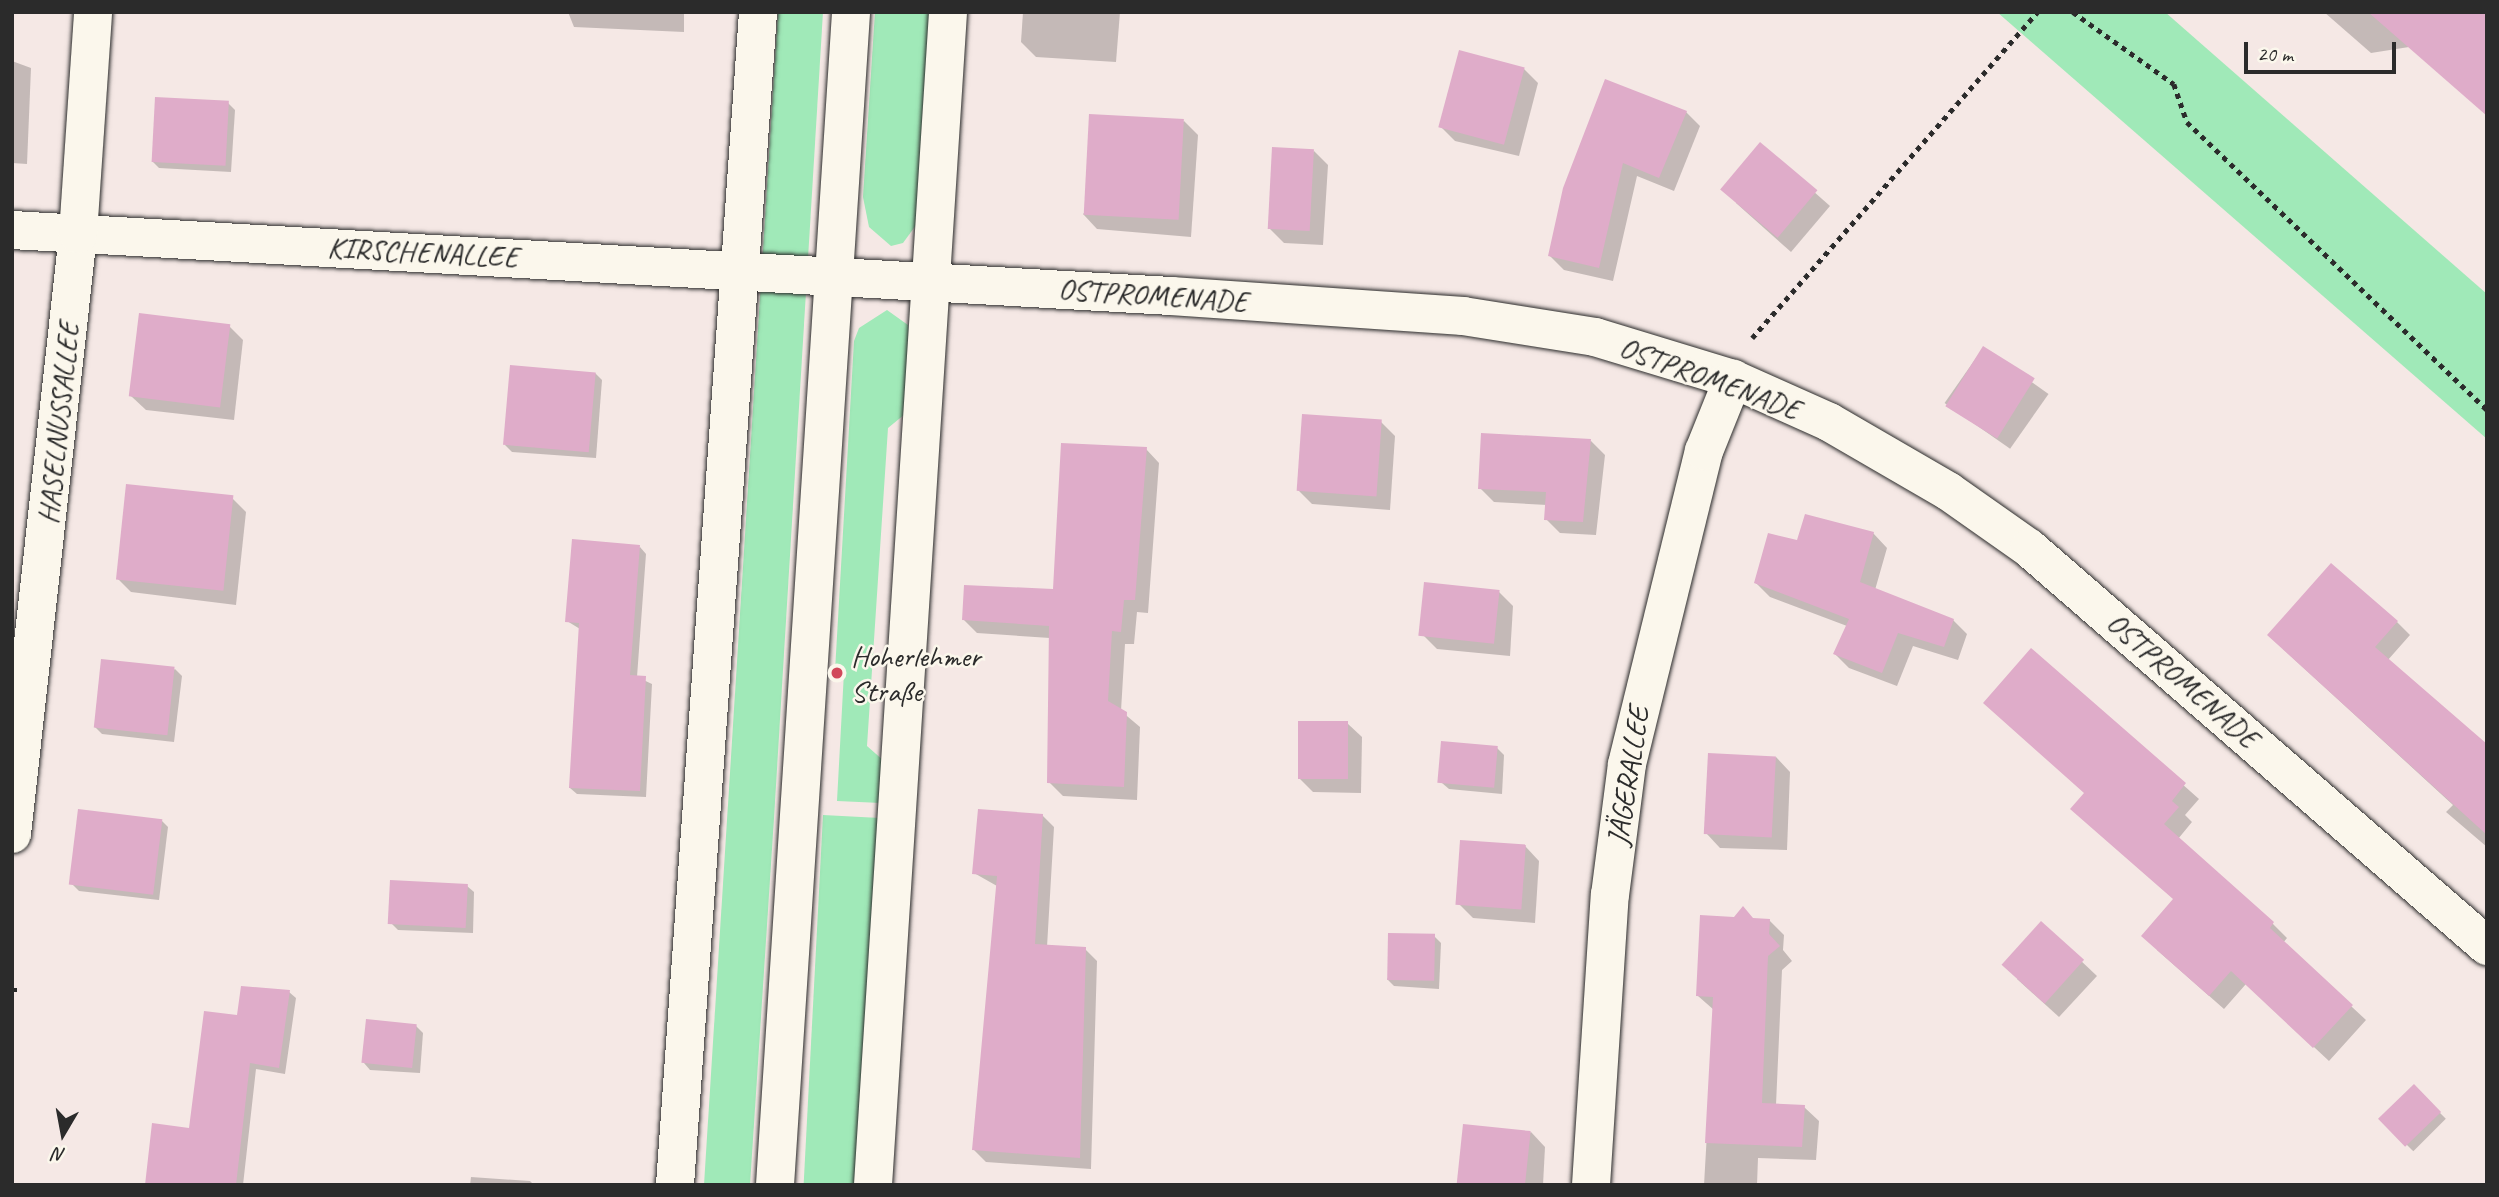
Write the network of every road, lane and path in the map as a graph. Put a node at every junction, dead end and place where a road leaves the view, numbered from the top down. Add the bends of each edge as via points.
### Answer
1 (93, 12) edge
2 (758, 12) edge
3 (851, 12) edge
4 (947, 12) edge
5 (2037, 12) edge
6 (2073, 12) edge
7 (12, 230) edge
8 (78, 234) junction
9 (738, 268) junction
10 (834, 275) junction
11 (930, 280) junction
12 (1733, 379) junction
13 (2487, 410) edge
14 (12, 834) edge
15 (2487, 946) edge
16 (675, 1185) edge
17 (775, 1185) edge
18 (873, 1185) edge
19 (1591, 1185) edge

1 - 8 street, HASELNUSSALLEE
2 - 9 street
3 - 10 street
4 - 11 street
5 - 12 path via 1745,347
6 - 13 path via 2174,84 2187,122
7 - 8 street, KIRSCHENALLEE
8 - 9 street, KIRSCHENALLEE
8 - 14 street, HASELNUSSALLEE
9 - 10 street, KIRSCHENALLEE
9 - 16 street
10 - 11 street, OSTPROMENADE
10 - 17 street
11 - 12 street, OSTPROMENADE via 1529,323
11 - 18 street
12 - 15 street, OSTPROMENADE via 1914,468 2029,548
12 - 19 street, JÄGERALLEE via 1696,478 1627,764 1610,895

